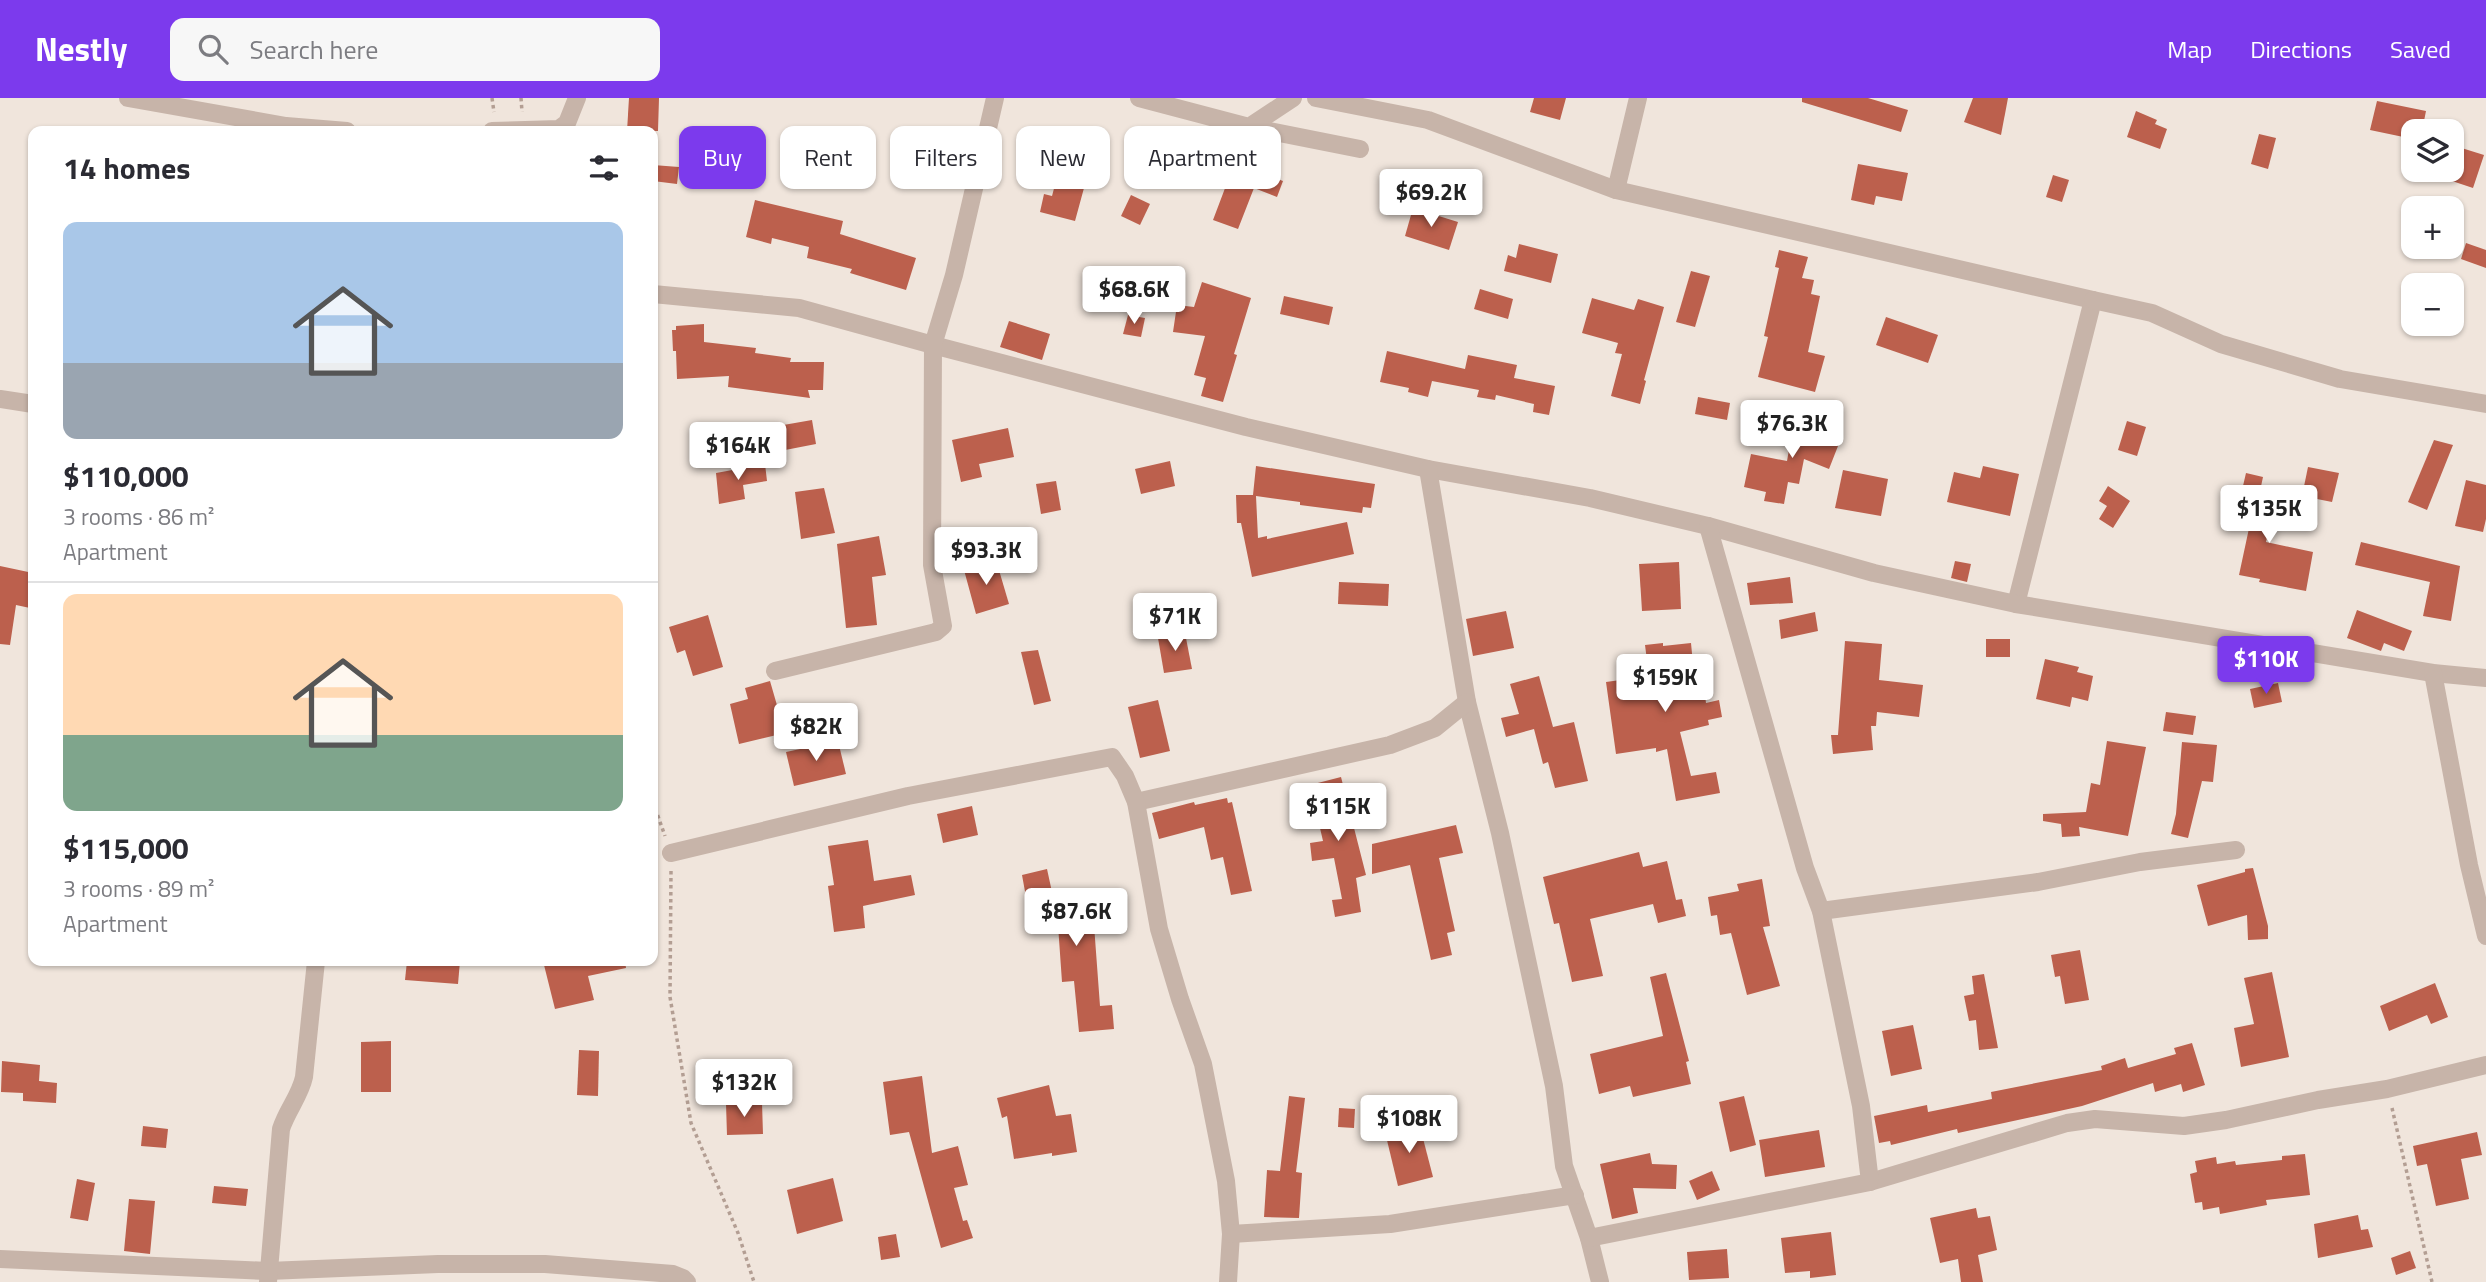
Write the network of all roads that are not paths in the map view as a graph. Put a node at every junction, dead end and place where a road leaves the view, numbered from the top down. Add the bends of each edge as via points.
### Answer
1 (128, 98) edge
2 (577, 98) edge
3 (995, 98) edge
4 (1139, 98) edge
5 (1293, 98) edge
6 (1315, 98) edge
7 (1639, 98) edge
8 (286, 126) edge
9 (562, 126) edge
10 (1245, 126) edge
11 (1251, 126) edge
12 (1281, 133) edge
13 (1360, 149) dead end
14 (1616, 190) junction
15 (658, 294) edge
16 (2093, 300) junction
17 (933, 345) junction
18 (0, 399) edge
19 (28, 403) edge
20 (2486, 404) edge
21 (1428, 469) junction
22 (1708, 526) junction
23 (2016, 604) junction
24 (775, 671) dead end
25 (2433, 673) junction
26 (2486, 678) edge
27 (1467, 702) junction
28 (1136, 802) junction
29 (2236, 850) dead end
30 (671, 853) road end
31 (1821, 911) junction
32 (2486, 936) edge
33 (315, 966) edge
34 (2486, 1065) edge
35 (1870, 1182) junction
36 (1575, 1195) junction
37 (1231, 1234) junction
38 (1589, 1238) junction
39 (0, 1259) edge
40 (268, 1277) edge
41 (687, 1282) edge
42 (1228, 1282) edge
43 (1600, 1282) edge

1 - 8 street
2 - 9 street
3 - 17 street
4 - 10 street
5 - 11 street
6 - 14 street via 1428,120
7 - 14 street
12 - 13 street
14 - 16 street
15 - 17 street via 799,308
16 - 20 street via 2152,313 2221,344 2340,379
16 - 23 street
17 - 21 street
17 - 24 street via 932,565 943,626 936,632
18 - 19 street
21 - 22 street via 1590,498
21 - 27 street
22 - 23 street via 1874,573
22 - 31 street
23 - 25 street
25 - 26 street
25 - 32 street
27 - 28 street via 1435,728 1390,745
27 - 36 street via 1554,1086 1564,1166
28 - 30 street via 1118,763 1103,757 908,796
28 - 37 street via 1159,929 1203,1064 1226,1181
29 - 31 street
31 - 35 street via 1861,1106
33 - 40 street via 304,1077 281,1129
34 - 35 street via 2387,1089 2185,1126 2095,1119 2067,1123
35 - 38 street
36 - 37 street via 1390,1224
36 - 38 street
37 - 42 street
38 - 43 street
39 - 40 street
40 - 41 street via 438,1264 545,1264 673,1274

